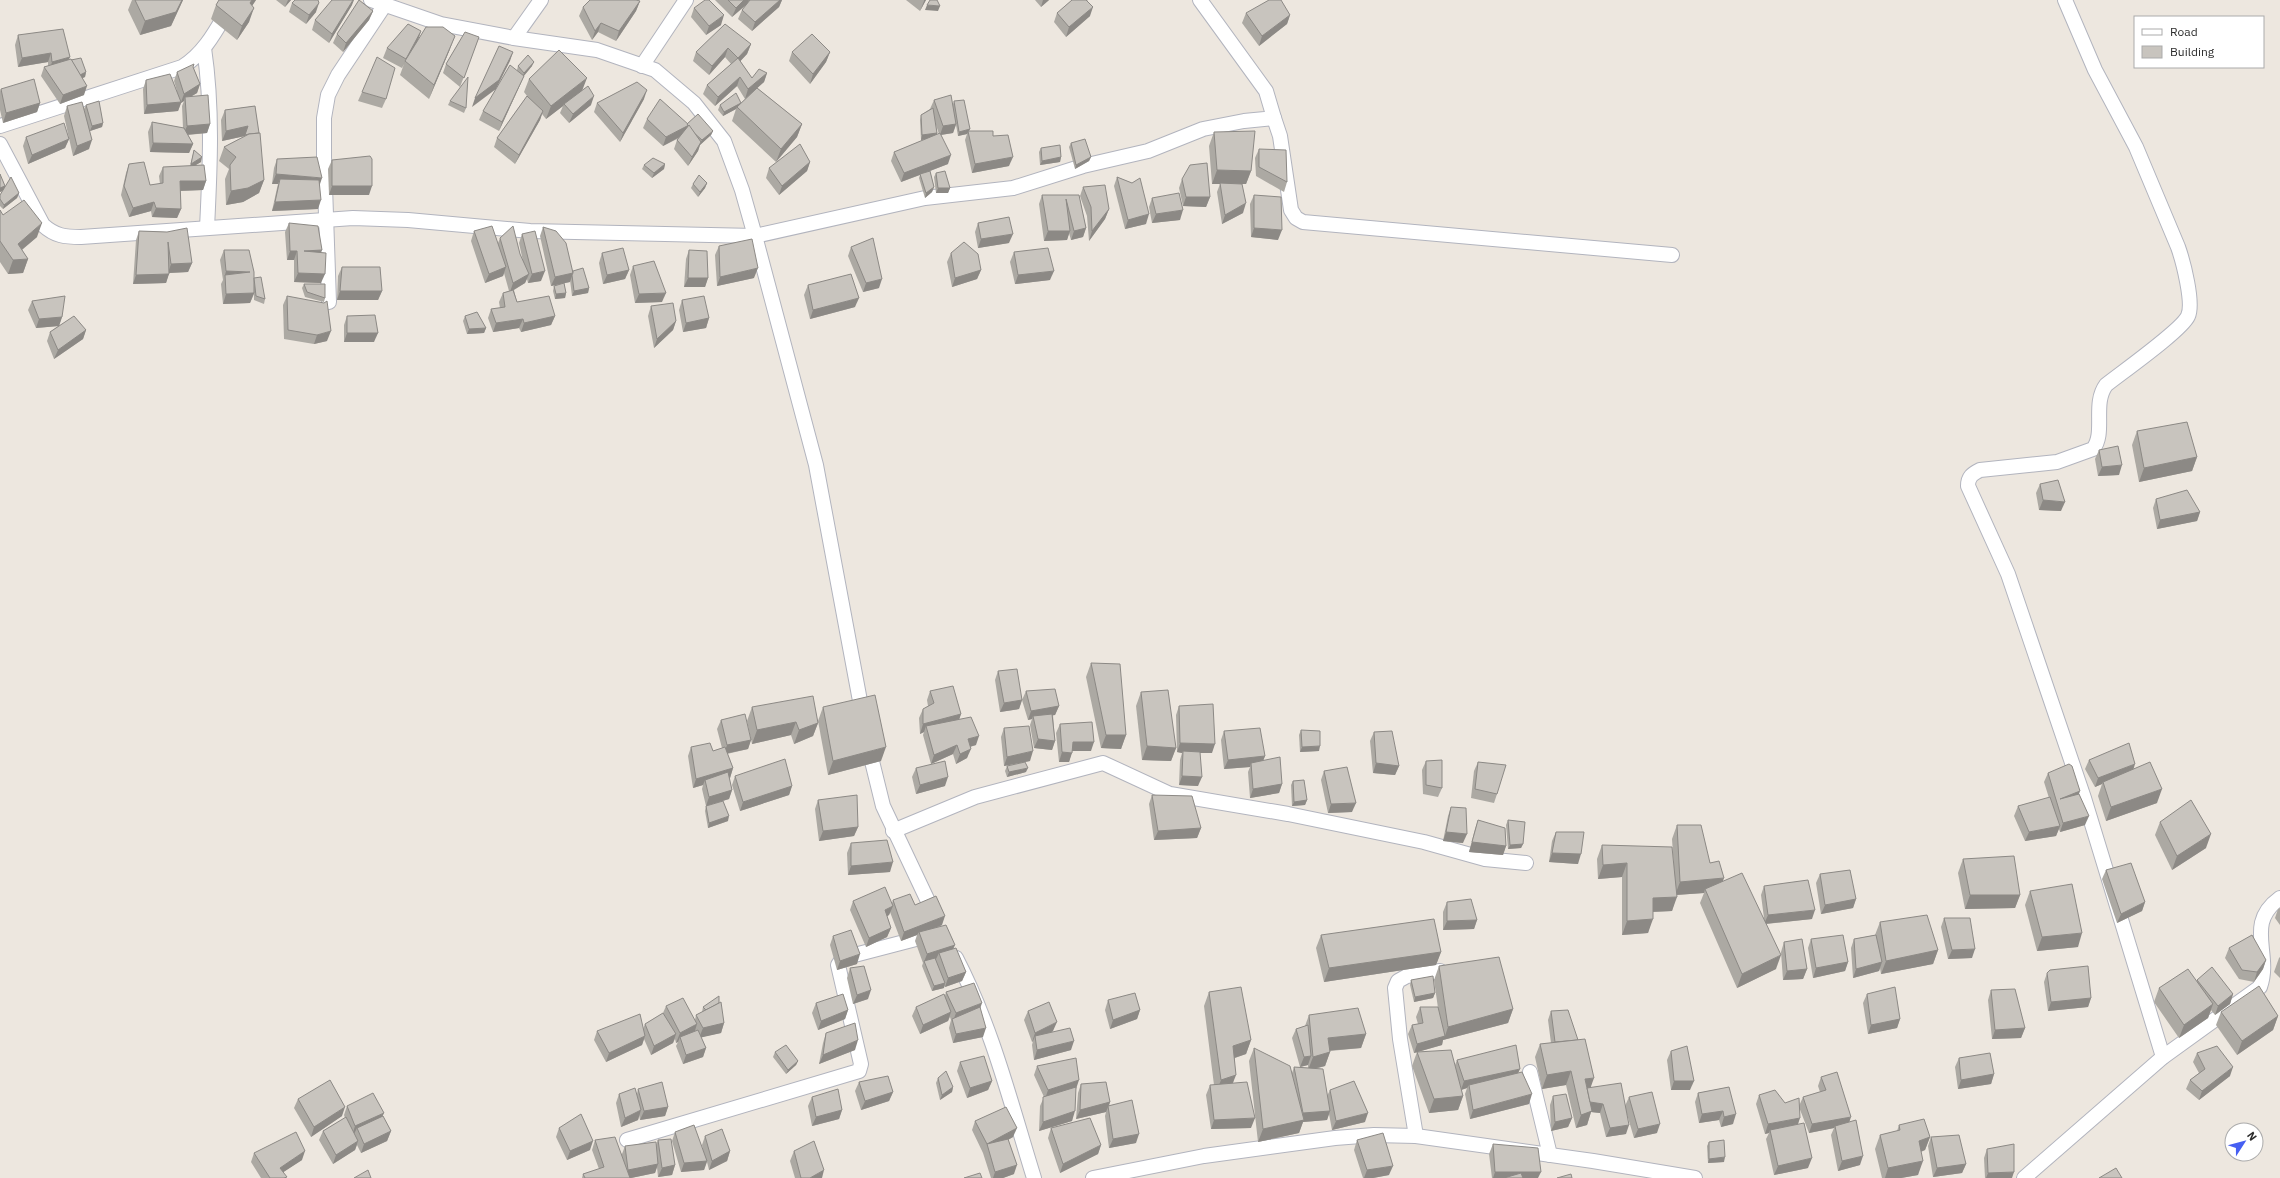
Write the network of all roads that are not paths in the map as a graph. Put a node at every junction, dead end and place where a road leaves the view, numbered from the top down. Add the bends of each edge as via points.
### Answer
1 (234, 0) edge
2 (371, 0) edge
3 (541, 0) edge
4 (686, 0) edge
5 (1200, 0) edge
6 (2065, 0) edge
7 (384, 6) junction
8 (514, 38) junction
9 (204, 48) junction
10 (642, 66) junction
11 (1274, 118) junction
12 (0, 126) edge
13 (0, 144) edge
14 (327, 220) junction
15 (207, 228) junction
16 (756, 236) junction
17 (1672, 255) dead end
18 (329, 302) edge
19 (893, 831) junction
20 (1526, 863) dead end
21 (2280, 898) edge
22 (946, 939) junction
23 (1440, 970) edge
24 (2163, 1057) junction
25 (1530, 1072) dead end
26 (1416, 1136) junction
27 (627, 1140) dead end
28 (1550, 1155) junction
29 (1034, 1178) edge
30 (1093, 1178) edge
31 (1695, 1178) edge
32 (2024, 1178) edge

1 - 9 street
2 - 7 street
3 - 8 street
4 - 10 street
5 - 11 street via 1266,91
6 - 24 street via 2095,70 2136,147 2178,247 2189,305 2188,316 2174,332 2106,385 2101,392 2098,440 2093,449 2057,462 1980,470 1968,479 1968,486 2008,574 2066,743
7 - 8 street via 441,24
7 - 14 street via 338,75 328,95 324,118
8 - 10 street via 597,50
9 - 12 street via 182,67
9 - 15 street via 210,83
10 - 16 street via 655,70 694,103 724,141
11 - 16 street via 1203,129 1148,151 1095,163 1013,188 924,198
11 - 17 street via 1280,136 1291,210 1296,218 1303,222
13 - 15 street via 43,225 52,233 80,238
14 - 15 street
14 - 16 street via 394,219 530,231
14 - 18 street
16 - 19 street via 816,465 872,766
19 - 20 street via 975,797 1103,763 1170,794 1288,814 1424,842 1485,859
19 - 22 street
21 - 24 street via 2269,906 2262,917 2264,976 2260,987
22 - 27 street via 843,958 840,961 839,969 861,1064 859,1071
22 - 29 street via 983,1014
23 - 26 street via 1407,976 1398,981 1395,988 1400,1040
24 - 32 street
25 - 28 street
26 - 28 street
26 - 30 street via 1335,1138 1204,1156
28 - 31 street

